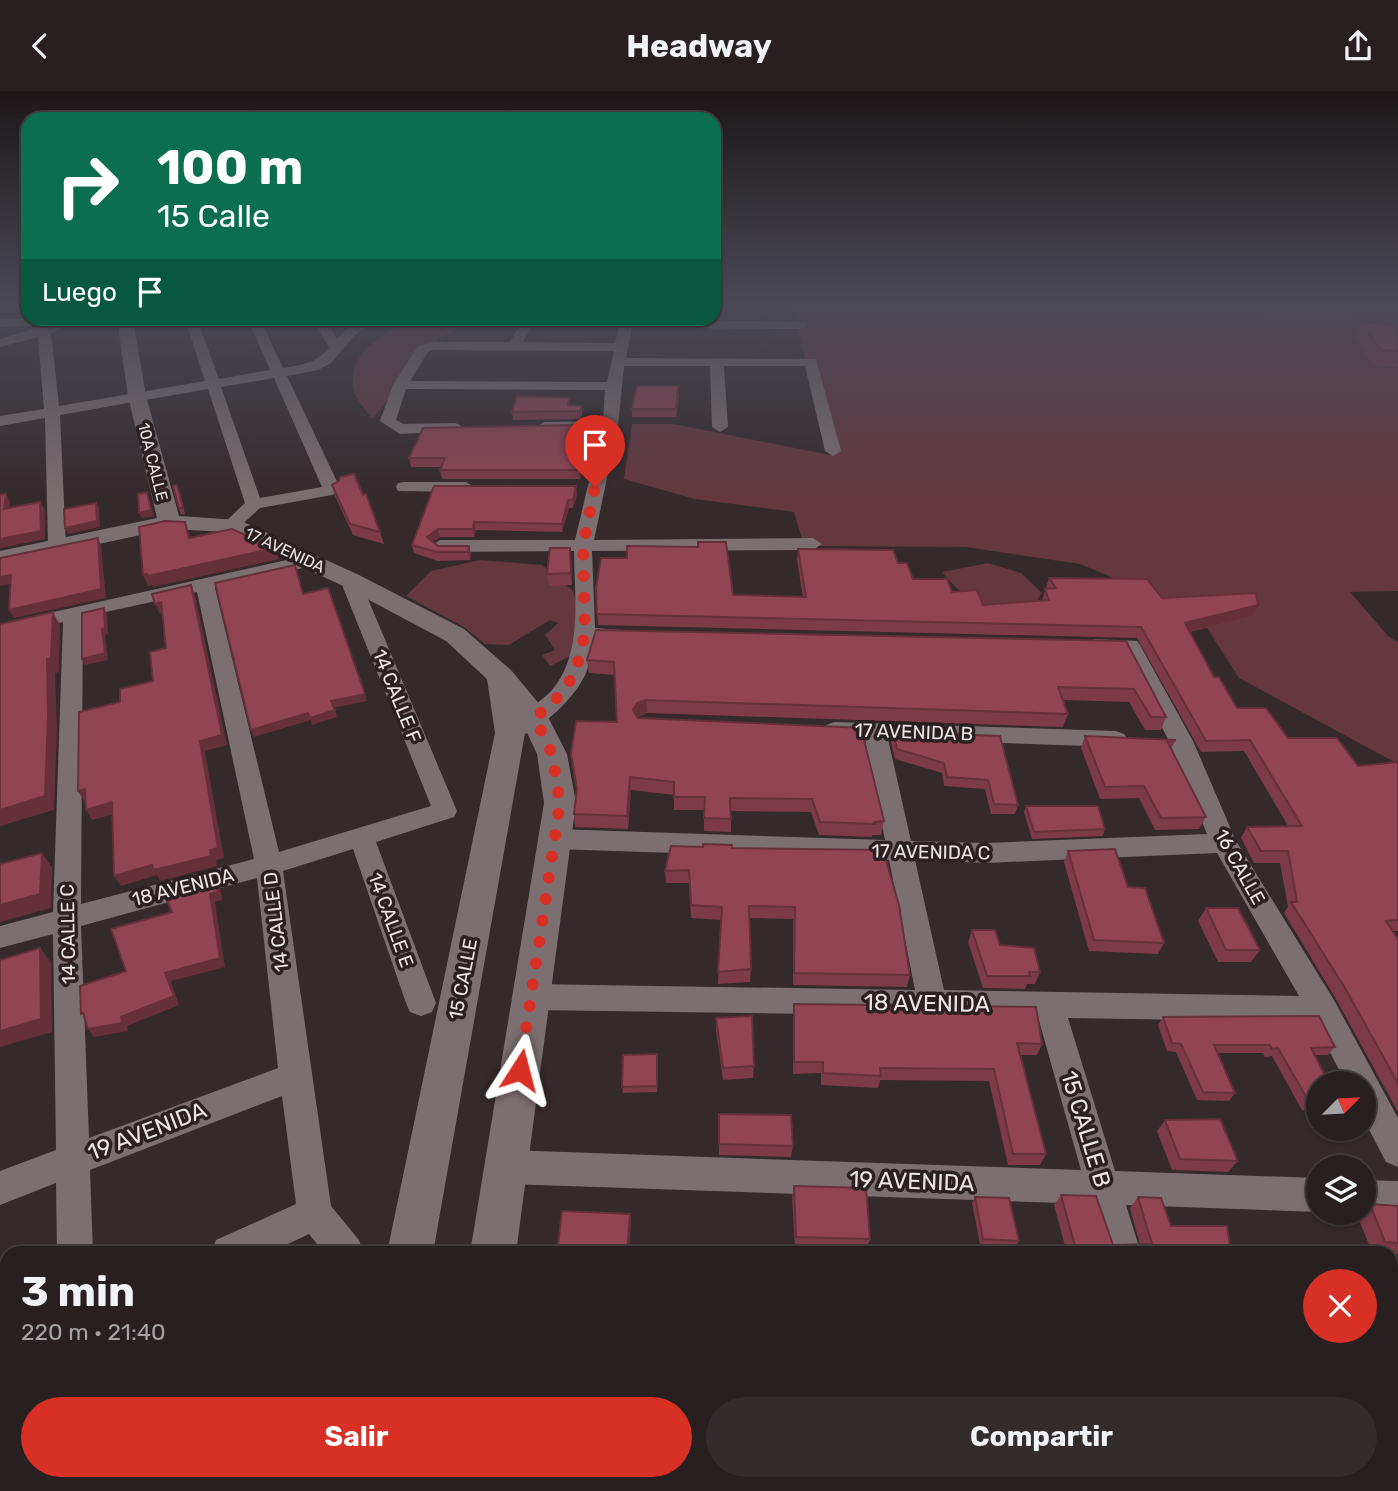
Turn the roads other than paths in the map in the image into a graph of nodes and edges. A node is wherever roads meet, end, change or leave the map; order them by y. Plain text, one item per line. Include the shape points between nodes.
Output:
1 (48, 372) edge
2 (133, 372) edge
3 (208, 372) edge
4 (277, 372) edge
5 (279, 372) edge
6 (409, 372) edge
7 (617, 372) edge
8 (717, 372) edge
9 (814, 372) edge
10 (212, 383) junction
11 (400, 385) junction
12 (614, 386) junction
13 (137, 397) junction
14 (52, 412) junction
15 (0, 421) edge
16 (610, 426) junction
17 (531, 427) edge
18 (720, 427) dead end
19 (466, 428) edge
20 (833, 451) dead end
21 (404, 487) dead end
22 (486, 487) edge
23 (254, 505) junction
24 (169, 522) junction
25 (231, 525) junction
26 (813, 544) dead end
27 (57, 546) junction
28 (440, 546) edge
29 (583, 546) junction
30 (0, 558) edge
31 (309, 561) junction
32 (350, 580) junction
33 (205, 585) junction
34 (72, 614) junction
35 (0, 630) edge
36 (585, 634) junction
37 (652, 635) edge
38 (1076, 644) edge
39 (523, 726) junction
40 (806, 729) edge
41 (875, 731) junction
42 (1181, 741) junction
43 (445, 811) joint
44 (361, 836) junction
45 (555, 839) junction
46 (1224, 843) junction
47 (899, 852) junction
48 (269, 865) junction
49 (67, 917) junction
50 (0, 937) edge
51 (531, 997) junction
52 (421, 1003) dead end
53 (932, 1003) junction
54 (1049, 1005) junction
55 (1323, 1009) junction
56 (1356, 1071) edge
57 (295, 1076) junction
58 (1376, 1109) edge
59 (1398, 1151) edge
60 (74, 1159) junction
61 (506, 1167) junction
62 (1103, 1187) junction
63 (0, 1188) edge
64 (1306, 1195) edge
65 (1376, 1197) edge
66 (1398, 1198) edge
67 (315, 1213) junction
68 (75, 1246) edge
69 (244, 1246) edge
70 (341, 1246) edge
71 (412, 1246) edge
72 (494, 1246) edge
73 (1121, 1246) edge

1 - 14 street
2 - 13 street, 10A CALLE
3 - 10 street
4 - 10 street
5 - 23 street via 332,490
6 - 11 street
7 - 12 street
8 - 18 street
9 - 20 street
10 - 13 street
10 - 23 street
11 - 12 street
11 - 19 street via 388,421 400,429
12 - 16 street
13 - 14 street
13 - 24 street, 10A CALLE
14 - 15 street
14 - 27 street
16 - 17 street
16 - 29 street via 588,487
21 - 22 street
23 - 25 street
24 - 25 street, 17 AVENIDA
24 - 27 street, 17 AVENIDA
25 - 31 street, 17 AVENIDA
26 - 29 street
27 - 30 street, 17 AVENIDA
28 - 29 street
29 - 36 street
31 - 32 street, 17 AVENIDA
31 - 33 street
32 - 39 street, 17 AVENIDA via 455,635 501,676
32 - 43 street, 14 CALLE F
33 - 34 street
33 - 48 street, 14 CALLE D
34 - 35 street
34 - 49 street, 14 CALLE C
36 - 37 street
36 - 39 street via 575,674 558,697
38 - 42 street, 16 CALLE via 1130,645
39 - 45 street via 552,754 560,803
39 - 71 street, 15 CALLE
40 - 41 street, 17 AVENIDA B
41 - 42 street, 17 AVENIDA B
41 - 47 street
42 - 46 street, 16 CALLE
43 - 44 street, 18 AVENIDA
44 - 48 street, 18 AVENIDA
44 - 52 street, 14 CALLE E
45 - 47 street, 17 AVENIDA C
45 - 51 street
46 - 47 street, 17 AVENIDA C
46 - 55 street, 16 CALLE
47 - 53 street
48 - 49 street, 18 AVENIDA
48 - 57 street, 14 CALLE D
49 - 50 street, 18 AVENIDA
49 - 60 street, 14 CALLE C
51 - 53 street, 18 AVENIDA
51 - 61 street
53 - 54 street, 18 AVENIDA
54 - 55 street, 18 AVENIDA
54 - 62 street, 15 CALLE B
55 - 56 street, 16 CALLE
57 - 60 street, 19 AVENIDA
57 - 67 street, 14 CALLE D
58 - 59 street, 16 CALLE
60 - 63 street, 19 AVENIDA
60 - 68 street, 14 CALLE C
61 - 62 street, 19 AVENIDA
61 - 72 street
62 - 64 street, 19 AVENIDA
62 - 73 street, 15 CALLE B
65 - 66 street
67 - 69 street
67 - 70 street, 14 CALLE D

